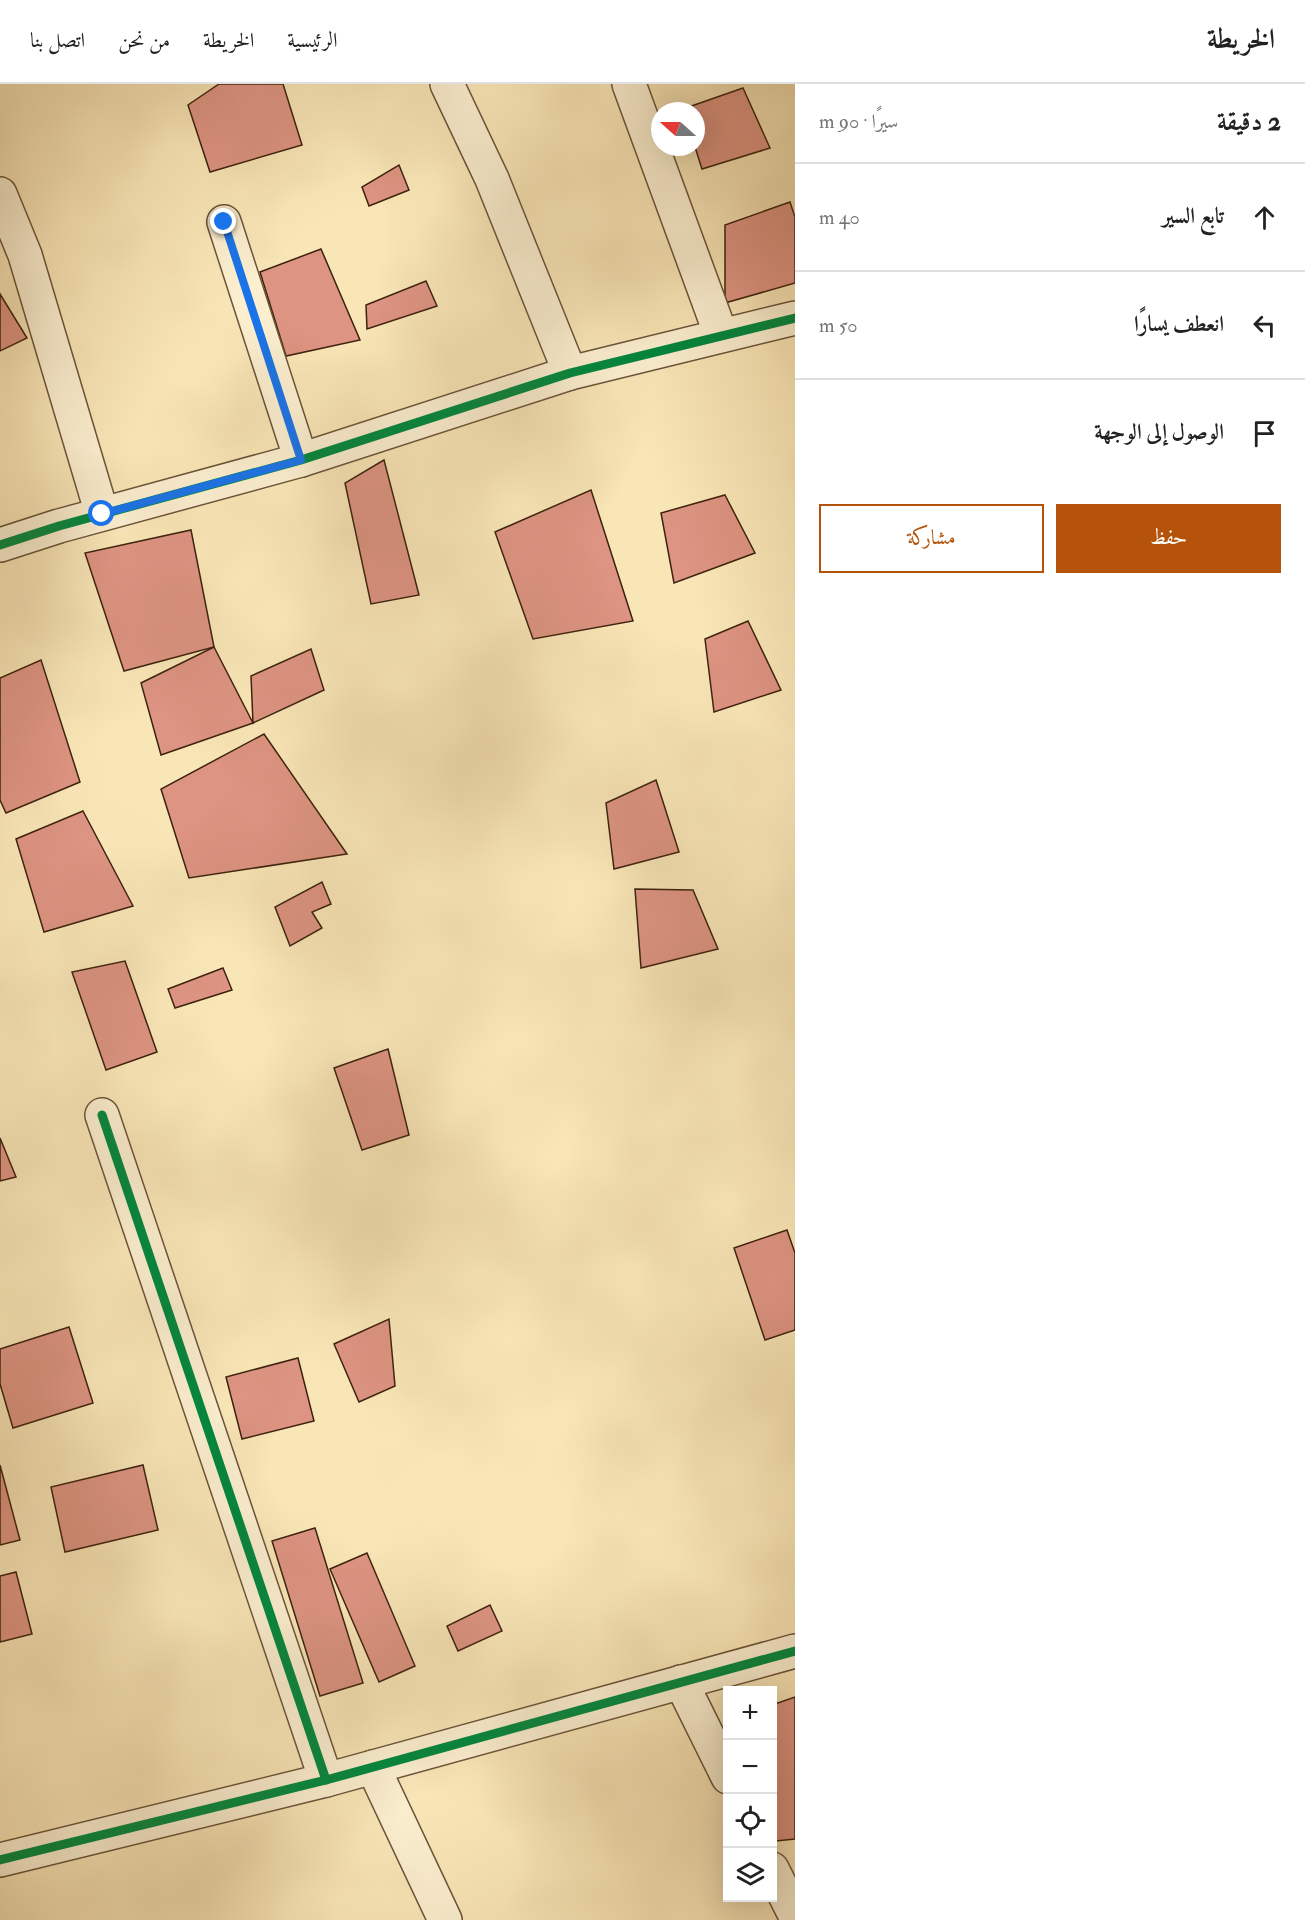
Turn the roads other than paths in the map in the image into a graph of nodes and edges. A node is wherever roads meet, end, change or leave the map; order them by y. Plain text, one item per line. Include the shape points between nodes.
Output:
1 (447, 84) edge
2 (628, 84) edge
3 (0, 194) edge
4 (224, 222) dead end
5 (795, 318) edge
6 (721, 334) junction
7 (570, 373) junction
8 (301, 460) junction
9 (102, 514) junction
10 (0, 544) edge
11 (102, 1115) dead end
12 (795, 1651) edge
13 (681, 1682) junction
14 (373, 1767) junction
15 (723, 1767) edge
16 (326, 1780) junction
17 (0, 1860) edge
18 (777, 1879) edge
19 (795, 1915) edge
20 (445, 1920) edge

1 - 7 street via 492,178
2 - 6 street
3 - 9 street via 25,255
4 - 8 street
5 - 6 street
6 - 7 street
7 - 8 street
8 - 9 street
9 - 10 street
11 - 16 street
12 - 13 street
13 - 14 street
13 - 15 street
14 - 16 street
14 - 20 street
16 - 17 street
18 - 19 street

